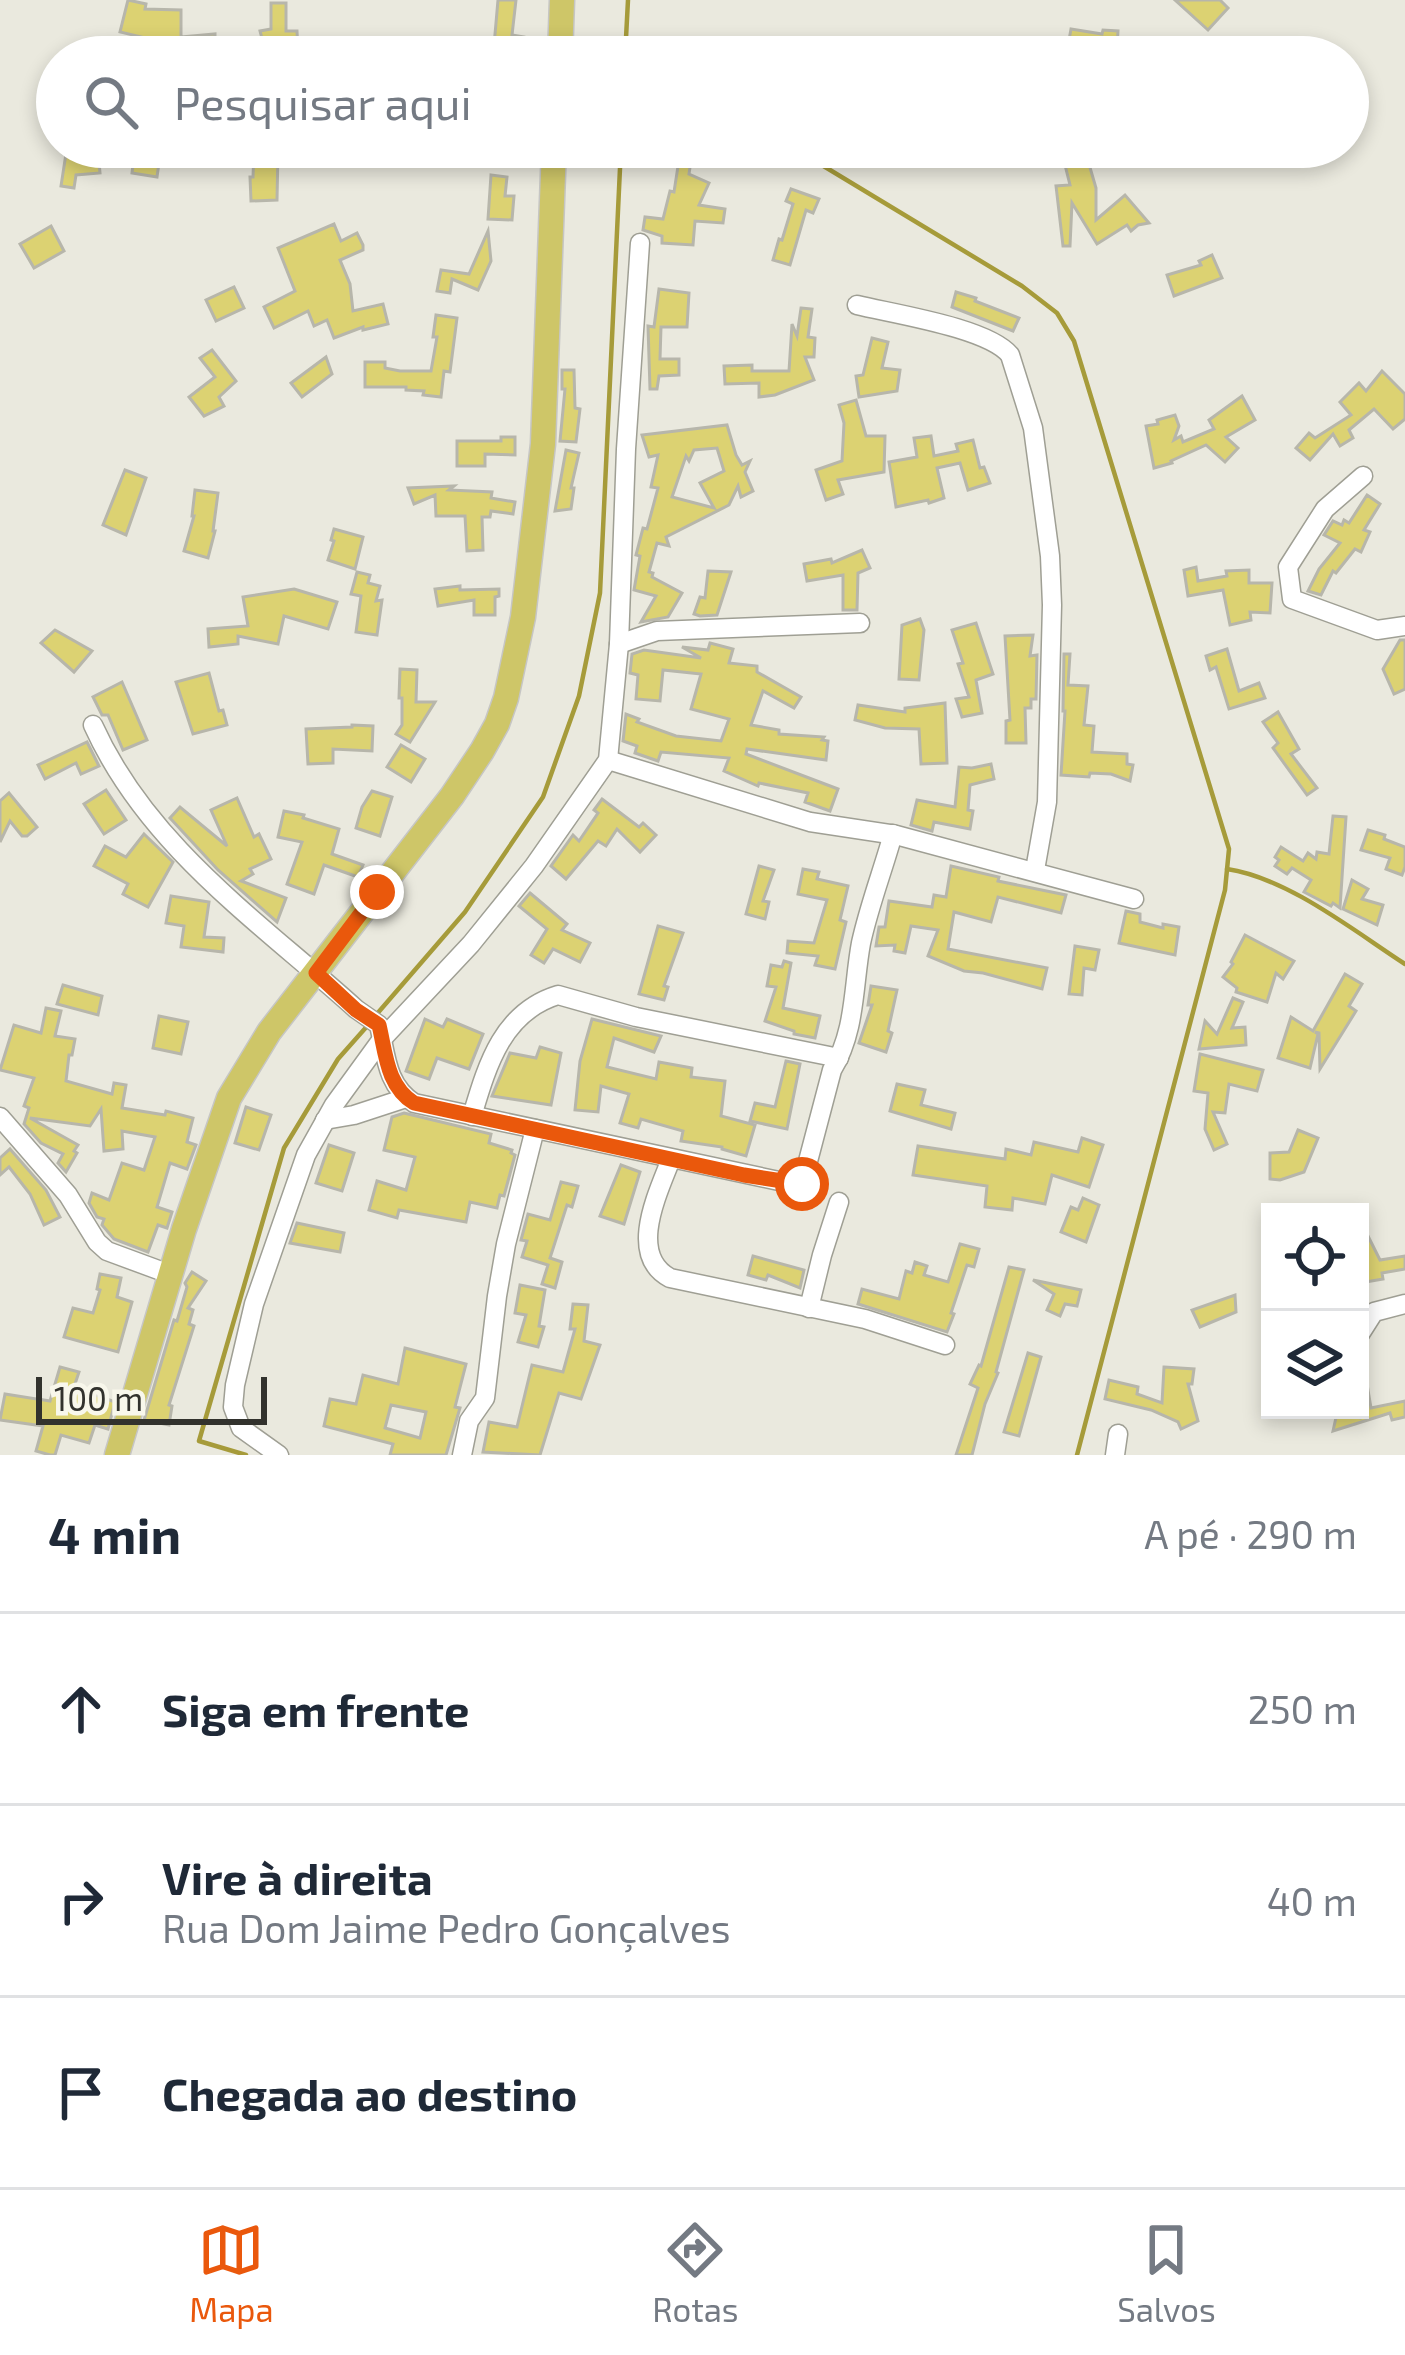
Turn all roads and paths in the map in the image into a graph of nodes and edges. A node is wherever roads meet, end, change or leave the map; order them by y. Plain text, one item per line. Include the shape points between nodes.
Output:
1 (562, 0) edge
2 (561, 36) edge
3 (553, 168) edge
4 (640, 243) dead end
5 (857, 305) dead end
6 (1363, 476) dead end
7 (860, 623) dead end
8 (1405, 626) edge
9 (619, 644) junction
10 (93, 725) dead end
11 (608, 760) junction
12 (893, 834) junction
13 (1035, 870) junction
14 (1134, 898) dead end
15 (316, 973) junction
16 (381, 1032) junction
17 (839, 1058) junction
18 (406, 1098) junction
19 (472, 1116) junction
20 (0, 1117) edge
21 (325, 1120) junction
22 (535, 1129) junction
23 (671, 1159) junction
24 (839, 1202) dead end
25 (172, 1275) junction
26 (1405, 1304) edge
27 (809, 1308) junction
28 (1369, 1320) edge
29 (945, 1345) dead end
30 (1118, 1434) dead end
31 (117, 1455) edge
32 (279, 1455) edge
33 (462, 1455) edge
34 (1114, 1455) edge

1 - 2 main road
3 - 15 main road via 543,444 506,698 452,796
4 - 9 street
5 - 13 street via 1004,347 1033,428 1052,605 1047,802
6 - 8 street via 1325,509 1288,567 1292,599 1377,630
7 - 9 street via 657,631
9 - 11 street
10 - 15 street via 110,763 166,836
11 - 12 street via 798,819
11 - 16 street via 484,929 428,994
12 - 13 street
12 - 17 street
13 - 14 street
15 - 16 street
15 - 25 main road via 229,1098
16 - 18 street via 392,1082
16 - 21 street
17 - 19 street via 557,995 504,1032
17 - 23 street via 802,1184
18 - 19 street
18 - 21 street
19 - 22 street
20 - 25 street via 97,1242
21 - 32 street via 280,1226 235,1385 232,1407 241,1428
22 - 23 street
22 - 33 street via 506,1244 487,1391 469,1420
23 - 27 street via 648,1236 659,1272
24 - 27 street
25 - 31 main road
26 - 28 street
27 - 29 street
30 - 34 street

